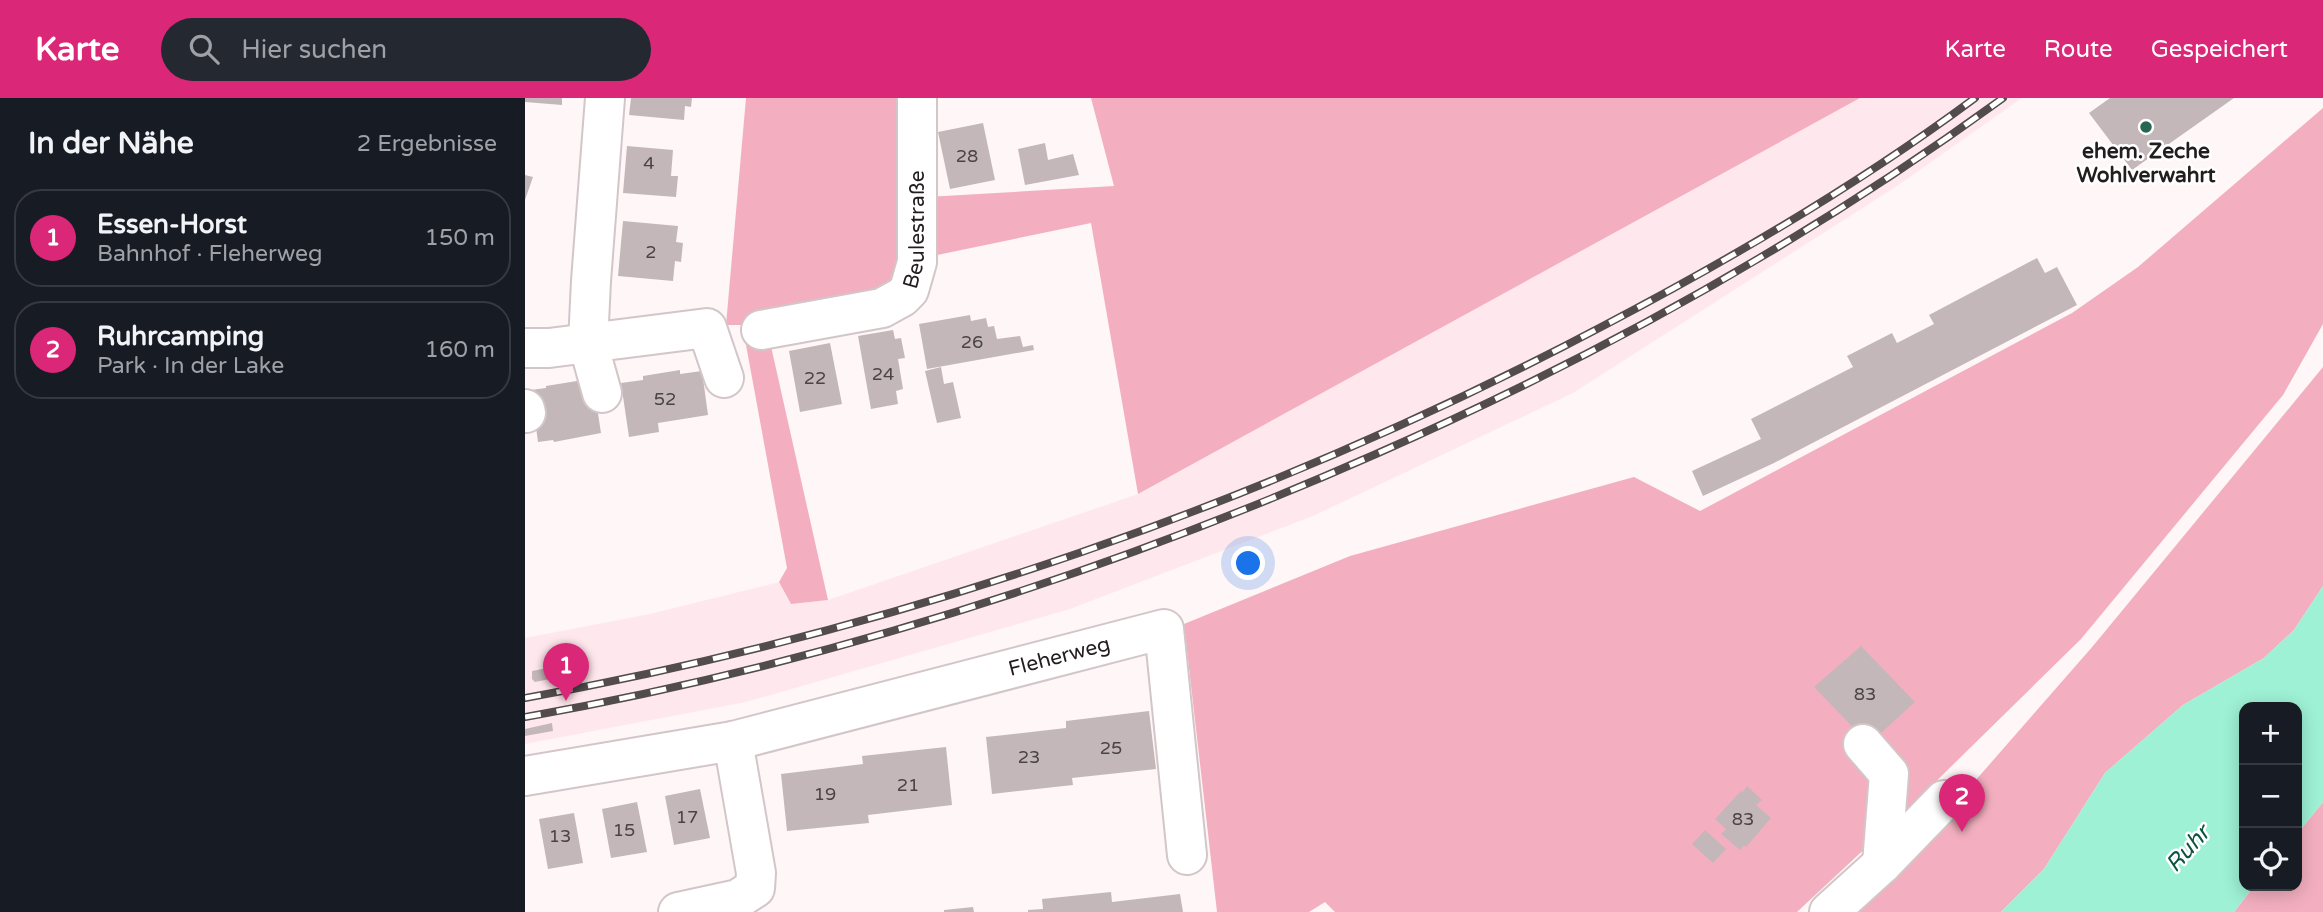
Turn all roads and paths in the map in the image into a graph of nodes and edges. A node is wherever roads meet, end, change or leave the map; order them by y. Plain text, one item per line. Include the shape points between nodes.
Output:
1 (605, 98) edge
2 (917, 98) edge
3 (761, 330) dead end
4 (588, 343) junction
5 (525, 348) edge
6 (724, 378) dead end
7 (602, 393) dead end
8 (733, 741) junction
9 (1863, 744) dead end
10 (525, 776) edge
11 (1944, 800) dead end
12 (1187, 855) dead end
13 (1882, 864) junction
14 (678, 912) edge
15 (1829, 912) edge

1 - 4 street
2 - 3 street, Beulestraße via 917,262 909,290 882,308
4 - 5 street
4 - 6 street via 707,328
4 - 7 street
8 - 10 street, Fleherweg
8 - 12 street, Fleherweg via 1164,629
8 - 14 street via 755,888 738,900
9 - 13 street via 1889,774
11 - 13 street
13 - 15 street

